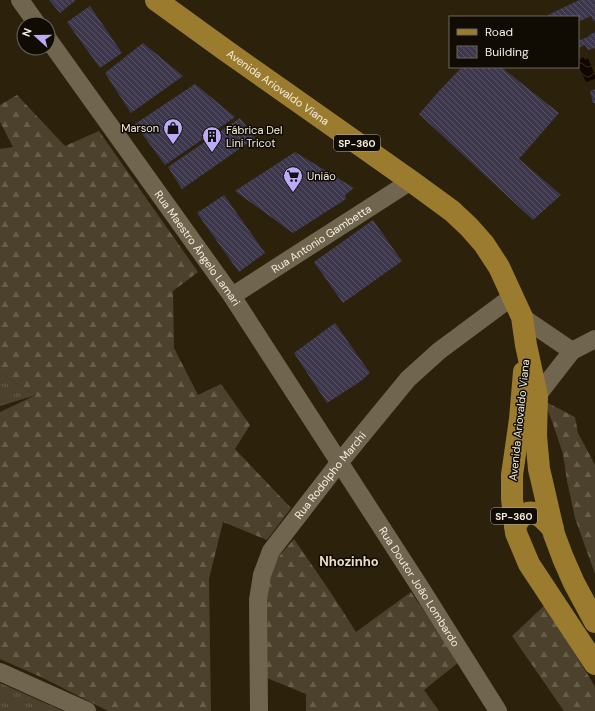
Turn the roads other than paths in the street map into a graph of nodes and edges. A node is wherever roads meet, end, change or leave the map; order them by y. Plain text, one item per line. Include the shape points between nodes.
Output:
1 (20, 0) edge
2 (156, 0) edge
3 (31, 16) edge
4 (56, 50) edge
5 (411, 181) junction
6 (232, 296) junction
7 (513, 296) junction
8 (522, 317) junction
9 (595, 339) edge
10 (526, 345) junction
11 (572, 351) junction
12 (537, 396) junction
13 (339, 463) junction
14 (515, 526) junction
15 (553, 529) junction
16 (595, 622) edge
17 (595, 664) edge
18 (0, 672) edge
19 (87, 711) edge
20 (259, 711) edge
21 (498, 711) edge

1 - 3 street
2 - 5 main road, Avenida Ariovaldo Viana / SP-360
4 - 6 street, Rua Maestro Ângelo Lamari
5 - 6 street, Rua Antonio Gambetta
5 - 7 main road, Avenida Ariovaldo Viana / SP-360 via 469,227 499,267
6 - 13 street, Rua Maestro Ângelo Lamari
7 - 8 main road, Avenida Ariovaldo Viana / SP-360
7 - 13 street, Rua Rodolpho Marchi via 439,351 408,379
8 - 10 main road, SP-360
8 - 11 street
9 - 11 street
10 - 12 main road, Avenida Ariovaldo Viana / SP-360
10 - 14 main road, Avenida Ariovaldo Viana / SP-360 via 512,475
11 - 12 street
12 - 15 main road, Avenida Ariovaldo Viana / SP-360 via 536,436 539,469
13 - 20 street, Rua Rodolpho Marchi via 271,551 262,575 258,600
13 - 21 street, Rua Doutor João Lombardo
14 - 15 main road, SP-360 via 519,518 532,512
14 - 17 main road, Avenida Ariovaldo Viana / SP-360 via 530,564
15 - 16 main road, Avenida Ariovaldo Viana / SP-360 via 574,583
18 - 19 street

